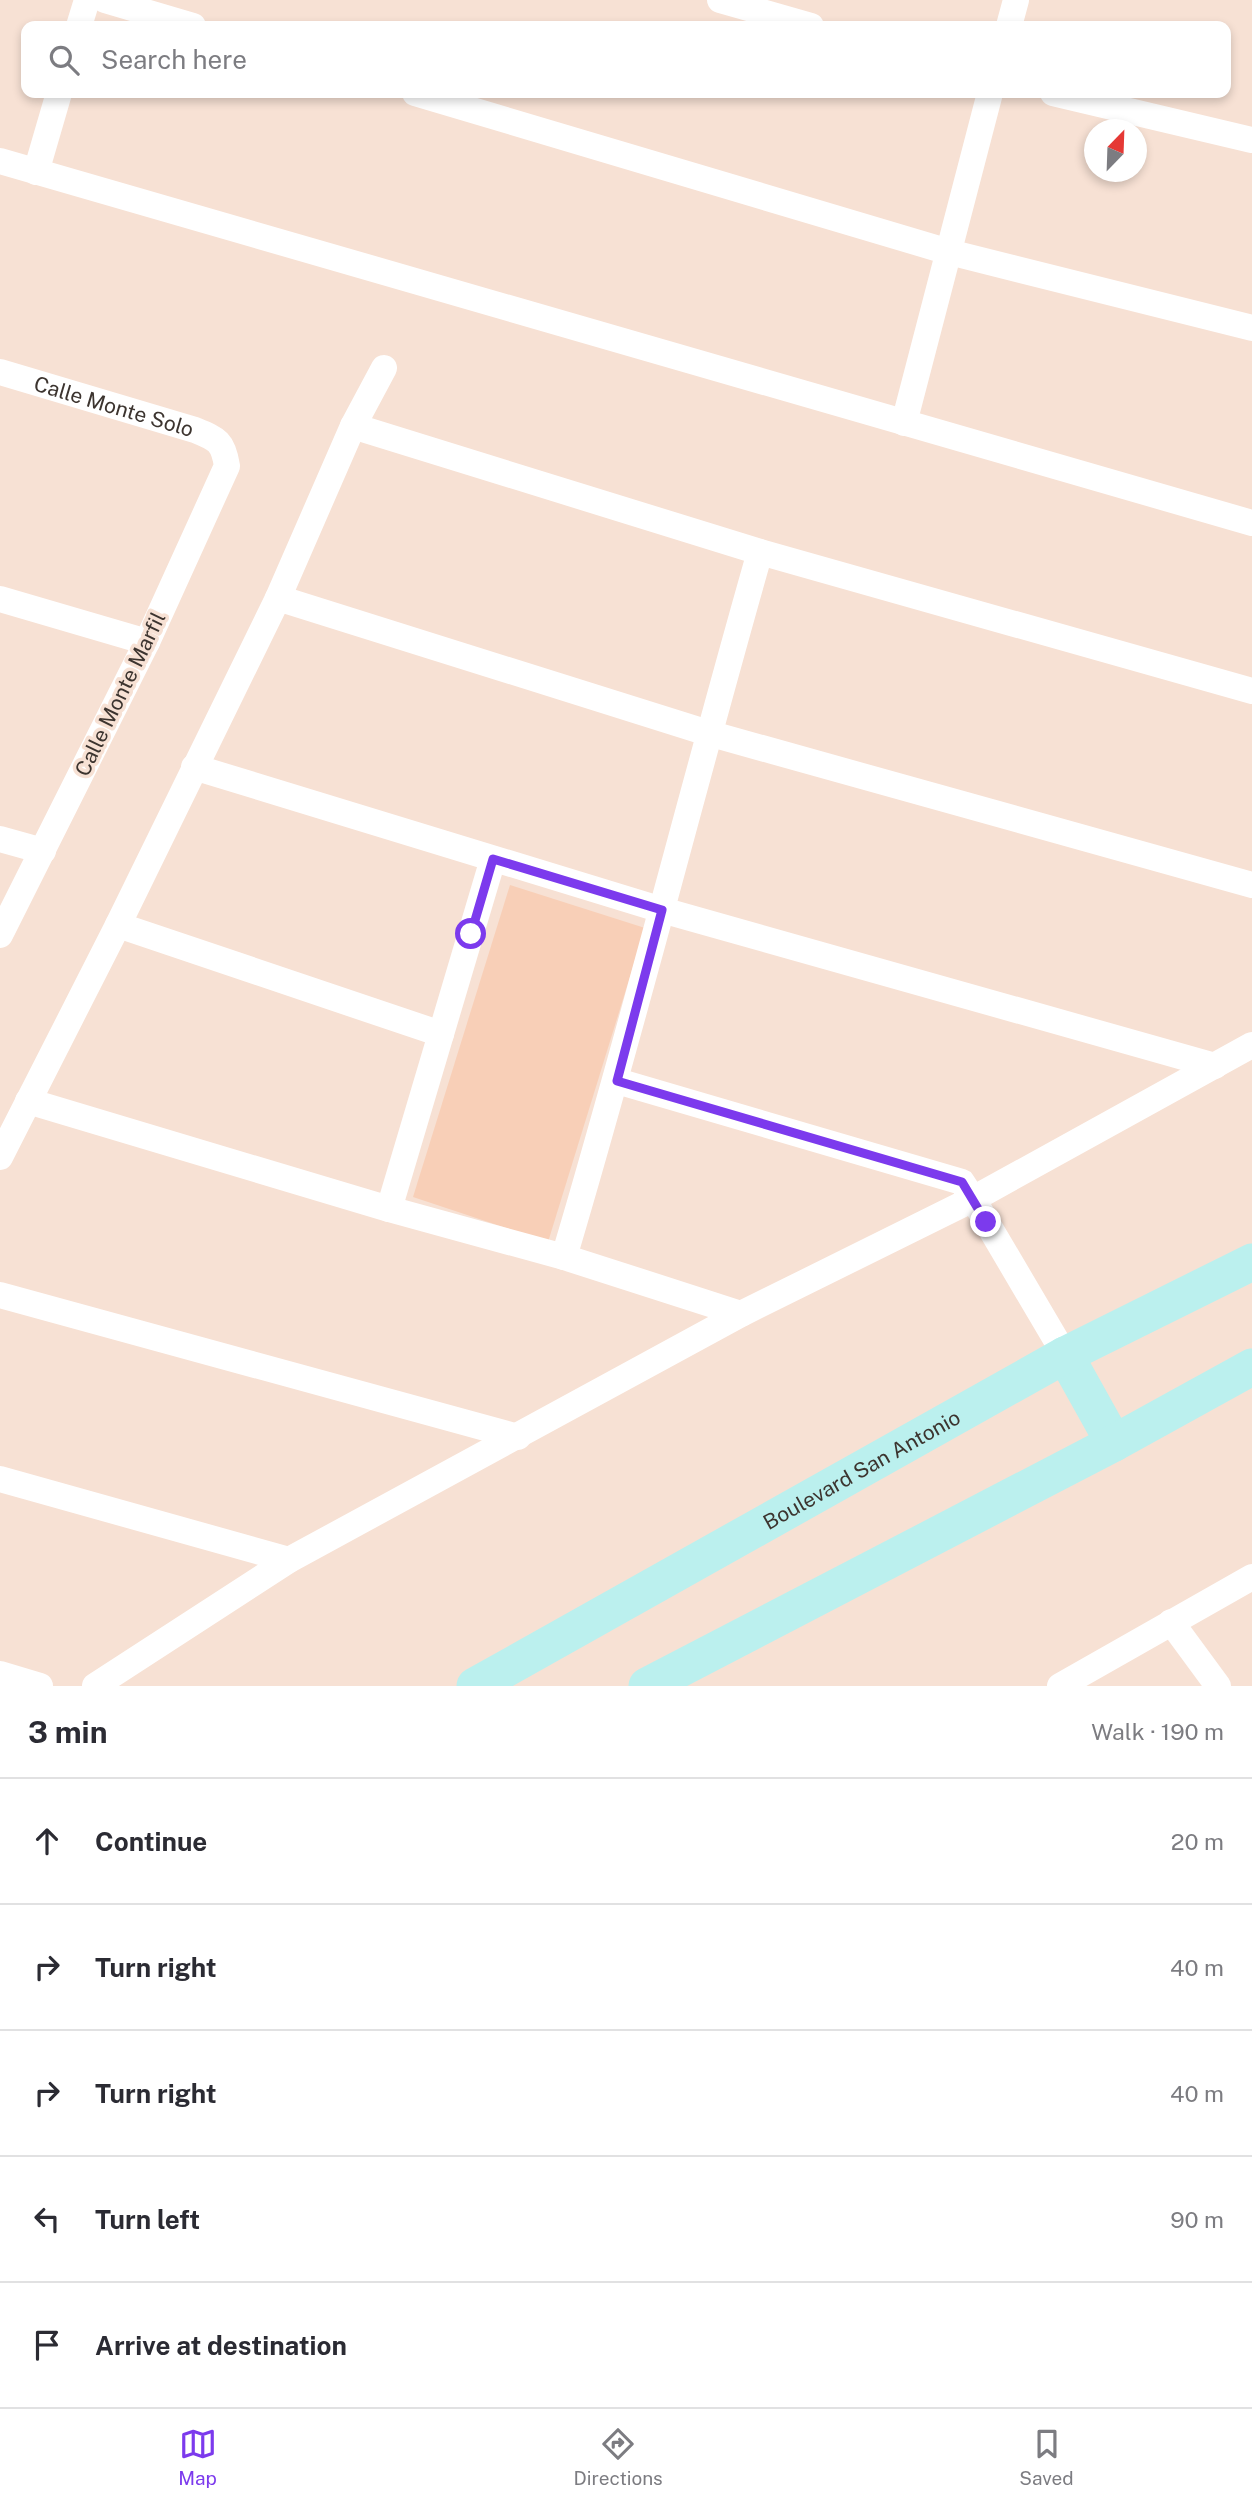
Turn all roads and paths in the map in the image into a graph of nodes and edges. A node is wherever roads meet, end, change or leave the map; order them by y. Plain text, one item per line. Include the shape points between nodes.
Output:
1 (87, 0) edge
2 (105, 0) edge
3 (720, 0) edge
4 (1016, 0) edge
5 (81, 21) edge
6 (176, 21) edge
7 (794, 21) edge
8 (1010, 21) edge
9 (58, 98) edge
10 (432, 98) edge
11 (989, 98) edge
12 (1074, 98) edge
13 (1252, 140) edge
14 (0, 161) edge
15 (36, 172) junction
16 (949, 252) junction
17 (1252, 328) edge
18 (384, 368) dead end
19 (0, 372) edge
20 (904, 423) junction
21 (353, 426) junction
22 (224, 449) joint
23 (1252, 523) edge
24 (760, 552) junction
25 (278, 598) junction
26 (0, 599) edge
27 (147, 642) junction
28 (1252, 691) edge
29 (708, 733) junction
30 (194, 767) junction
31 (0, 839) edge
32 (43, 851) junction
33 (493, 859) junction
34 (1252, 885) edge
35 (662, 910) junction
36 (118, 925) junction
37 (0, 935) edge
38 (441, 1034) junction
39 (1252, 1045) edge
40 (1215, 1066) junction
41 (617, 1081) junction
42 (28, 1101) junction
43 (0, 1157) edge
44 (973, 1199) junction
45 (389, 1209) junction
46 (564, 1257) junction
47 (1252, 1262) edge
48 (0, 1295) edge
49 (741, 1314) junction
50 (1065, 1355) junction
51 (1252, 1367) edge
52 (518, 1437) junction
53 (1114, 1443) junction
54 (0, 1479) edge
55 (289, 1560) junction
56 (1252, 1577) edge
57 (1171, 1622) junction
58 (0, 1674) edge
59 (40, 1686) edge
60 (95, 1686) edge
61 (475, 1686) edge
62 (647, 1686) edge
63 (1060, 1686) edge
64 (1218, 1686) edge

1 - 5 street
2 - 6 street
3 - 7 street
4 - 8 street
9 - 15 street
10 - 16 street
11 - 16 street
12 - 13 street
14 - 15 street
15 - 20 street
16 - 17 street
16 - 20 street
18 - 21 street
19 - 22 street, Calle Monte Solo via 195,430 214,438
20 - 23 street
21 - 24 street
21 - 25 street
22 - 27 street, Calle Monte Marfil via 227,466
24 - 28 street
24 - 29 street
25 - 29 street
25 - 30 street
26 - 27 street
27 - 32 street, Calle Monte Marfil
29 - 34 street
29 - 35 street
30 - 33 street
30 - 36 street
31 - 32 street
32 - 37 street, Calle Monte Marfil
33 - 35 street
33 - 38 street
35 - 40 street
35 - 41 street
36 - 38 street
36 - 42 street
38 - 45 street
39 - 40 street
40 - 44 street
41 - 44 street via 962,1182
41 - 46 street
42 - 43 street
42 - 45 street
44 - 49 street
44 - 50 street
45 - 46 street
46 - 49 street
47 - 50 street, Boulevard San Antonio
48 - 52 street
49 - 52 street
50 - 53 street
50 - 61 street, Boulevard San Antonio
51 - 53 street
52 - 55 street
53 - 62 street
54 - 55 street
55 - 60 street
56 - 57 street
57 - 63 street
57 - 64 street
58 - 59 street

